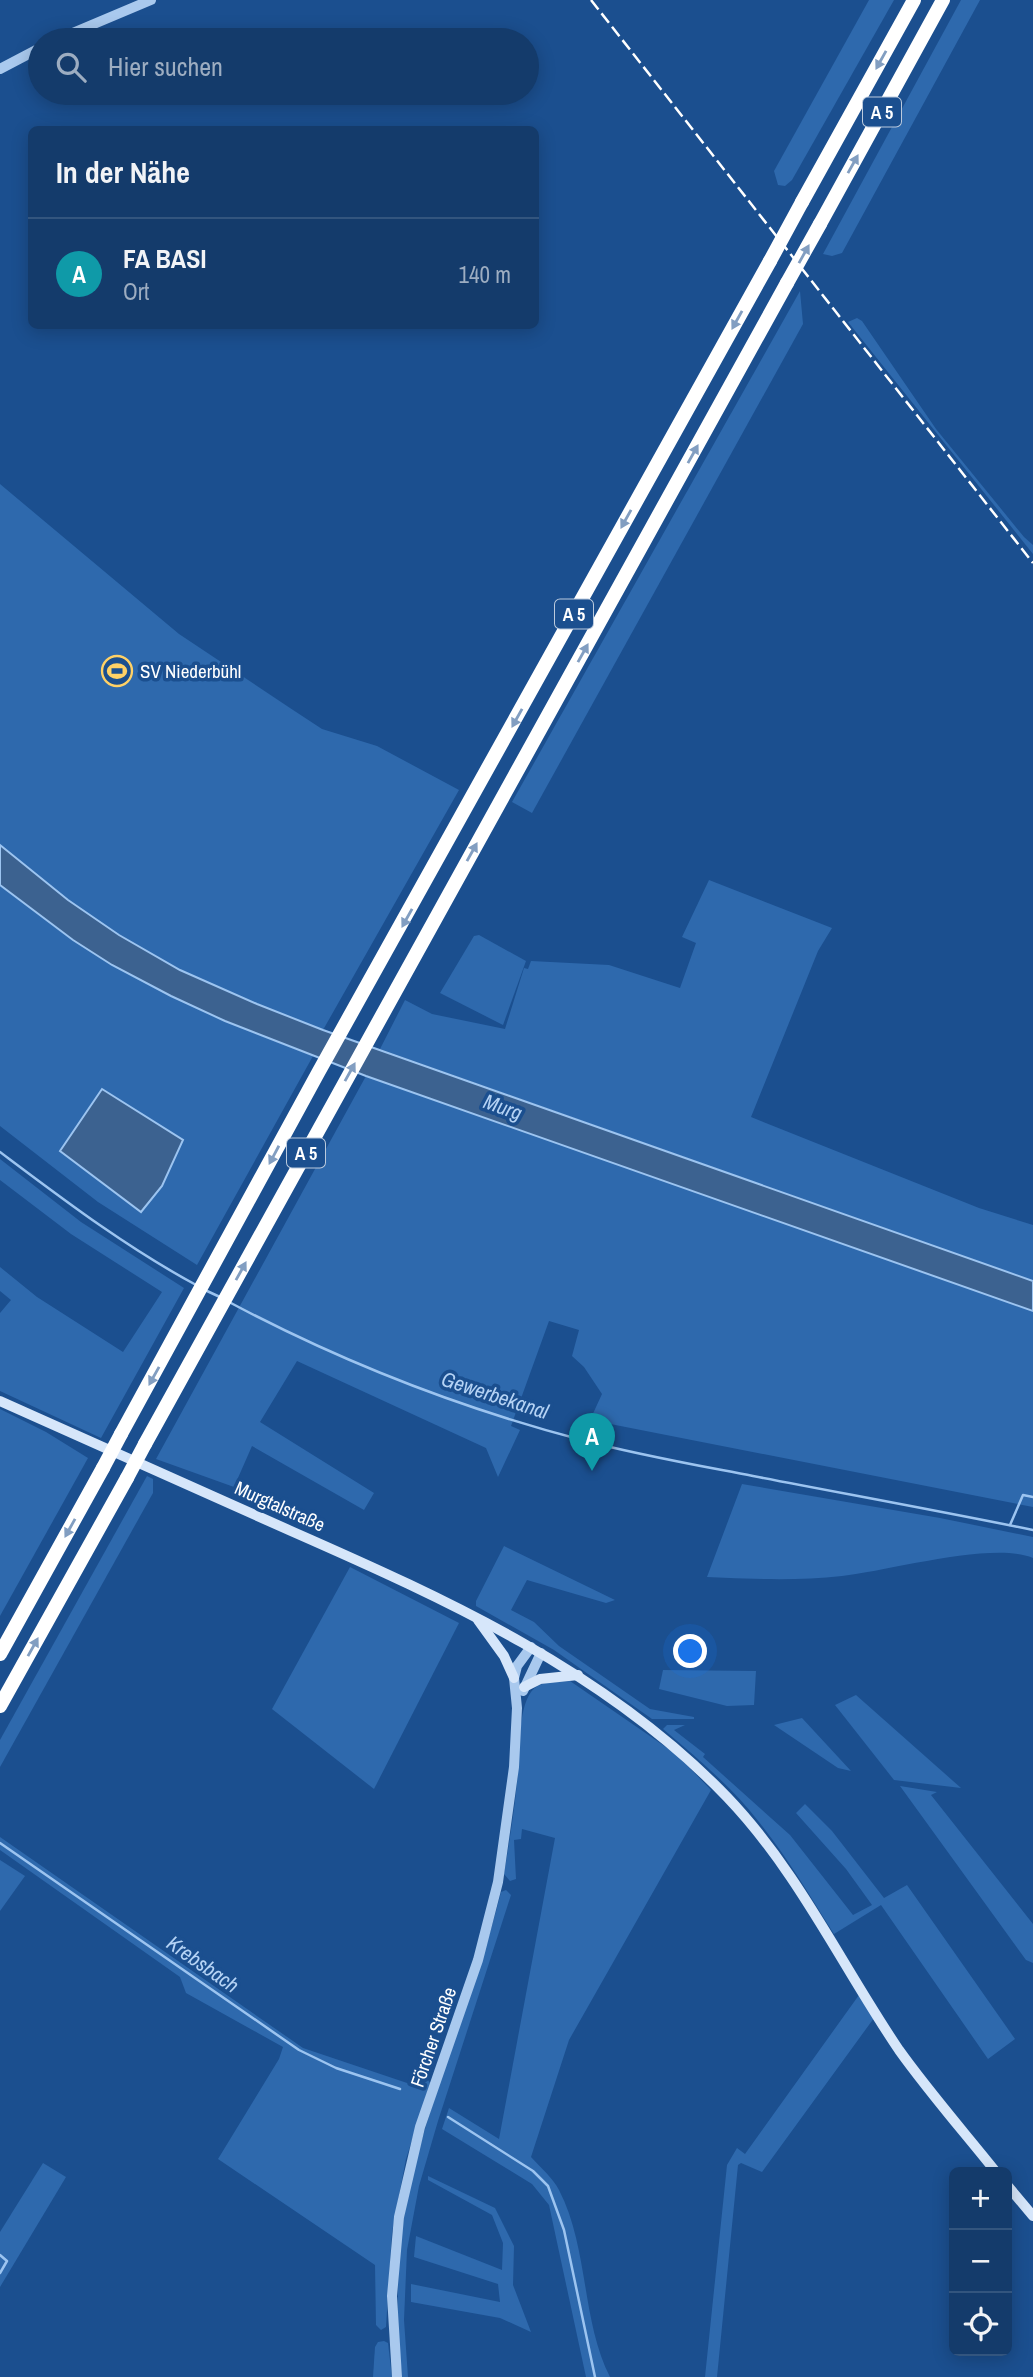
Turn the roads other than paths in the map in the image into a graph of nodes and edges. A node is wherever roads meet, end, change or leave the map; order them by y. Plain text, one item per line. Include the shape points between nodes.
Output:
1 (151, 0) edge
2 (914, 0) edge
3 (943, 0) edge
4 (84, 28) edge
5 (28, 54) edge
6 (0, 69) edge
7 (0, 1401) edge
8 (474, 1615) junction
9 (531, 1647) junction
10 (541, 1653) junction
11 (0, 1654) edge
12 (578, 1675) junction
13 (513, 1678) junction
14 (524, 1687) junction
15 (0, 1706) edge
16 (517, 1708) junction
17 (992, 2167) edge
18 (1012, 2191) edge
19 (1033, 2216) edge
20 (397, 2377) edge

1 - 4 street
2 -> 11 highway, A 5, bridge
15 -> 3 highway, A 5, bridge
5 - 6 street
7 - 8 main road, Murgtalstraße
8 - 9 main road, Murgtalstraße
8 - 13 main road
9 - 10 main road, Murgtalstraße
9 - 13 street
10 - 12 main road, Murgtalstraße
10 - 14 street, Förcher Straße
12 - 14 main road via 540,1679
12 - 17 main road, Murgtalstraße via 651,1727 770,1844 900,2050
13 - 16 street, Förcher Straße
14 - 16 street, Förcher Straße
16 - 20 street, Förcher Straße via 498,1882 478,1960 420,2127 399,2217 392,2296
18 - 19 main road

